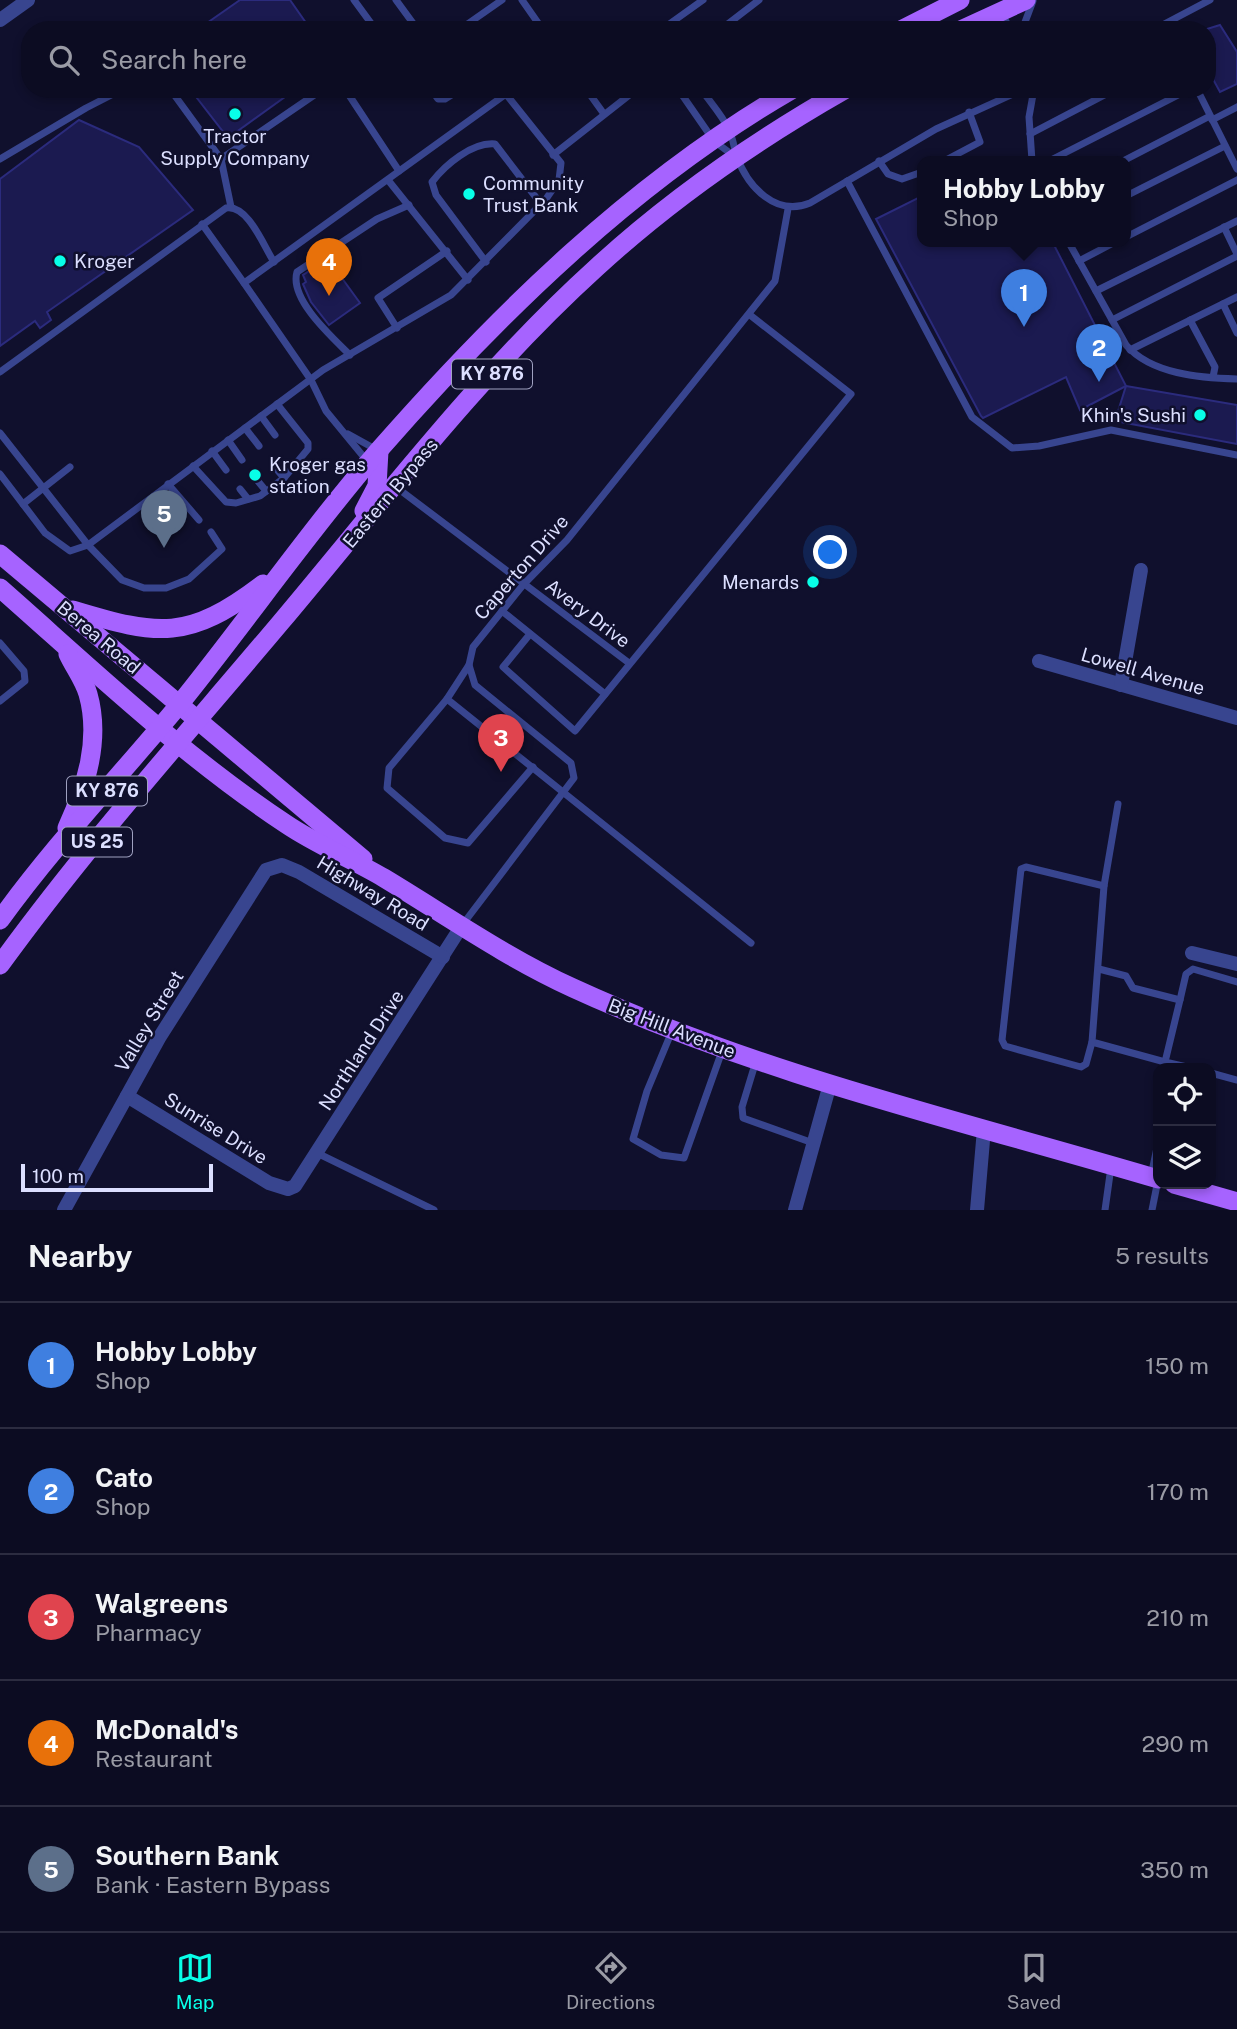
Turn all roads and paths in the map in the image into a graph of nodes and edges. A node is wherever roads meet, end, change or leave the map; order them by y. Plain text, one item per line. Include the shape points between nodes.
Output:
1 (27, 0) edge
2 (354, 0) edge
3 (396, 0) edge
4 (502, 0) edge
5 (522, 0) edge
6 (703, 0) edge
7 (758, 0) edge
8 (960, 0) edge
9 (1026, 0) edge
10 (1034, 0) edge
11 (1210, 0) edge
12 (1001, 6) edge
13 (0, 20) edge
14 (369, 21) edge
15 (411, 21) edge
16 (472, 21) edge
17 (537, 21) edge
18 (674, 21) edge
19 (731, 21) edge
20 (919, 21) edge
21 (976, 21) edge
22 (1026, 21) edge
23 (1176, 21) edge
24 (105, 98) edge
25 (177, 98) edge
26 (310, 98) edge
27 (351, 98) edge
28 (496, 98) edge
29 (509, 98) edge
30 (592, 98) edge
31 (626, 98) edge
32 (687, 98) edge
33 (705, 98) edge
34 (779, 98) edge
35 (831, 98) edge
36 (1002, 98) edge
37 (1033, 98) edge
38 (1099, 98) edge
39 (1172, 98) edge
40 (1201, 98) edge
41 (1237, 107) edge
42 (969, 112) junction
43 (604, 114) junction
44 (1211, 118) junction
45 (1030, 134) junction
46 (722, 135) junction
47 (1225, 146) junction
48 (553, 155) junction
49 (953, 156) edge
50 (1031, 156) edge
51 (1059, 156) edge
52 (1131, 157) edge
53 (0, 159) edge
54 (221, 159) junction
55 (737, 159) junction
56 (879, 161) junction
57 (1237, 169) edge
58 (399, 171) junction
59 (917, 174) edge
60 (388, 180) junction
61 (1237, 180) edge
62 (846, 181) junction
63 (1131, 193) edge
64 (541, 204) junction
65 (409, 205) junction
66 (231, 207) junction
67 (788, 209) junction
68 (1237, 221) edge
69 (202, 223) junction
70 (1224, 228) junction
71 (1131, 234) edge
72 (1071, 247) edge
73 (1106, 247) edge
74 (447, 251) junction
75 (1237, 255) edge
76 (486, 261) junction
77 (1079, 261) junction
78 (274, 262) junction
79 (468, 280) junction
80 (244, 284) junction
81 (1096, 291) junction
82 (1237, 297) edge
83 (1223, 304) junction
84 (750, 315) junction
85 (1112, 320) junction
86 (1190, 320) junction
87 (397, 328) junction
88 (1237, 333) edge
89 (1130, 350) junction
90 (350, 355) junction
91 (0, 372) edge
92 (1213, 377) junction
93 (1237, 379) edge
94 (311, 380) junction
95 (277, 404) junction
96 (261, 416) junction
97 (245, 428) junction
98 (344, 432) junction
99 (0, 433) edge
100 (275, 435) dead end
101 (228, 440) junction
102 (259, 446) dead end
103 (212, 451) junction
104 (379, 451) junction
105 (289, 454) dead end
106 (1237, 455) edge
107 (242, 460) dead end
108 (295, 462) junction
109 (193, 466) junction
110 (274, 466) dead end
111 (70, 467) dead end
112 (365, 468) junction
113 (226, 470) dead end
114 (0, 474) edge
115 (284, 478) junction
116 (257, 480) dead end
117 (168, 484) junction
118 (395, 487) junction
119 (42, 488) junction
120 (240, 489) dead end
121 (266, 491) junction
122 (248, 499) junction
123 (23, 503) junction
124 (199, 520) dead end
125 (211, 532) dead end
126 (88, 545) junction
127 (0, 554) edge
128 (327, 568) junction
129 (283, 569) junction
130 (1141, 570) dead end
131 (523, 585) junction
132 (0, 588) edge
133 (63, 607) junction
134 (502, 611) junction
135 (530, 634) junction
136 (0, 643) edge
137 (63, 643) junction
138 (1039, 661) dead end
139 (629, 663) junction
140 (469, 665) junction
141 (1121, 685) junction
142 (605, 694) junction
143 (447, 699) junction
144 (0, 701) edge
145 (179, 704) junction
146 (1237, 718) edge
147 (197, 722) junction
148 (159, 728) junction
149 (179, 744) junction
150 (533, 767) junction
151 (563, 793) junction
152 (1118, 804) dead end
153 (54, 854) junction
154 (282, 865) joint
155 (382, 877) junction
156 (1104, 886) junction
157 (0, 920) edge
158 (461, 927) junction
159 (751, 943) dead end
160 (1192, 953) dead end
161 (443, 957) junction
162 (1236, 960) edge
163 (0, 965) edge
164 (1099, 969) junction
165 (1237, 982) edge
166 (1180, 1000) junction
167 (672, 1030) junction
168 (1092, 1042) junction
169 (723, 1048) junction
170 (756, 1060) junction
171 (1159, 1063) edge
172 (1165, 1063) edge
173 (1216, 1074) edge
174 (1237, 1080) edge
175 (830, 1084) junction
176 (127, 1096) junction
177 (984, 1129) junction
178 (813, 1143) junction
179 (317, 1153) junction
180 (1111, 1166) junction
181 (1153, 1178) edge
182 (288, 1189) joint
183 (1192, 1189) edge
184 (1237, 1202) edge
185 (1153, 1206) edge
186 (64, 1210) edge
187 (434, 1210) edge
188 (794, 1210) edge
189 (977, 1210) edge
190 (1105, 1210) edge
191 (1146, 1210) edge

1 - 13 street
2 - 14 lane
3 - 15 lane
4 - 16 lane
5 - 17 lane
6 - 18 lane
7 - 19 lane
8 - 20 main road
9 - 12 main road
10 - 22 lane
11 - 23 lane
12 - 21 main road
24 - 53 lane
25 - 54 lane
26 - 54 lane
27 - 58 lane
28 - 58 lane
29 - 48 lane
30 - 43 lane
31 - 43 lane
32 - 46 lane
33 - 46 lane
34 - 46 main road, Eastern Bypass / KY 876
35 - 55 main road, Eastern Bypass / KY 876
36 - 42 lane
37 - 45 lane
38 - 45 lane
39 - 51 lane
40 - 44 lane
41 - 44 lane
42 - 49 lane via 980,142
42 - 56 lane
43 - 48 lane
44 - 47 lane
44 - 52 lane
45 - 50 lane
46 - 55 lane
46 - 55 lane
46 - 104 main road, Eastern Bypass / KY 876 via 580,245 480,339
47 - 57 lane
47 - 63 lane
48 - 64 lane via 561,163 561,174
54 - 66 lane
55 - 67 lane via 764,195
55 - 118 main road, Eastern Bypass / KY 876 via 651,220 596,268 471,397
56 - 59 lane via 888,174 902,179
56 - 62 lane
58 - 60 lane
60 - 65 lane
60 - 78 lane
61 - 71 lane
62 - 67 lane via 810,203
62 - 106 lane via 972,417 996,438 1012,448 1111,430
64 - 76 lane
64 - 76 lane via 495,144 467,152 441,171 432,182 436,195
65 - 74 lane
65 - 90 lane via 377,219 297,272 295,287 325,330
66 - 69 lane
66 - 78 lane via 245,217
67 - 84 lane, Caperton Drive via 775,281
68 - 70 lane
69 - 80 lane
69 - 91 lane
70 - 75 lane
70 - 81 lane
72 - 77 lane
73 - 77 lane
74 - 79 lane
74 - 87 lane via 378,298
75 - 85 lane
76 - 79 lane
77 - 81 lane
78 - 80 lane
79 - 87 lane via 434,308
80 - 94 lane
81 - 85 lane
82 - 83 lane
83 - 86 lane
83 - 88 lane
84 - 131 lane, Caperton Drive via 567,540
84 - 139 lane via 851,394
85 - 89 lane
86 - 89 lane
86 - 92 lane via 1215,367
87 - 90 lane
89 - 92 lane via 1155,365
90 - 94 lane
92 - 93 lane
94 - 95 lane
94 - 98 lane via 326,411
95 - 96 lane
95 - 108 lane via 308,443
96 - 97 lane
96 - 100 lane
97 - 101 lane
97 - 102 lane
98 - 104 lane
98 - 112 lane via 363,456
99 - 119 lane
101 - 103 lane
101 - 107 lane
103 - 109 lane
103 - 113 lane
104 - 112 main road, Eastern Bypass / KY 876
104 - 128 main road via 379,476 372,499
105 - 108 lane
108 - 115 lane
109 - 117 lane
109 - 122 lane via 226,502
110 - 115 lane
111 - 119 lane
112 - 129 main road, Eastern Bypass / KY 876
114 - 123 lane
115 - 121 lane
116 - 121 lane
117 - 124 lane
117 - 126 lane
118 - 128 main road, Eastern Bypass / KY 876
118 - 131 lane, Avery Drive
119 - 123 lane
119 - 126 lane
120 - 122 lane
121 - 122 lane
123 - 126 lane via 45,533 70,551
125 - 126 lane via 222,549 189,579 166,588 144,588 122,580
127 - 133 main road, Berea Road
128 - 147 main road, Eastern Bypass / KY 876
129 - 133 main road via 227,611 187,626 131,627
129 - 145 main road, Eastern Bypass / KY 876
130 - 141 street
131 - 134 lane, Caperton Drive
131 - 139 lane, Avery Drive
132 - 137 main road, Berea Road
133 - 145 main road, Berea Road
134 - 135 lane
134 - 140 lane, Caperton Drive via 472,647
135 - 142 lane
135 - 142 lane via 503,667 575,732
136 - 144 lane via 24,671 25,681
137 - 148 main road, Berea Road
137 - 153 main road via 87,693 93,728 83,792
138 - 141 street, Lowell Avenue
139 - 142 lane
140 - 143 lane, Caperton Drive
140 - 151 lane via 475,685 571,763 574,778
141 - 146 street, Lowell Avenue
143 - 150 lane
143 - 150 lane, Caperton Drive via 389,768 387,788 446,838 468,843
145 - 147 main road, Berea Road
145 - 148 main road, Eastern Bypass / KY 876
147 - 149 main road, Eastern Bypass / US 25
147 - 155 main road, Big Hill Avenue
148 - 149 main road, Big Hill Avenue
148 - 153 main road, Eastern Bypass / KY 876
149 - 155 main road, Big Hill Avenue via 284,823
149 - 163 main road, Eastern Bypass / US 25
150 - 151 lane
151 - 158 lane
151 - 159 lane
152 - 156 lane
153 - 157 main road, Eastern Bypass / US 25
154 - 161 street, Highway Road
154 - 176 street, Valley Street via 266,870 252,889
155 - 158 main road, Big Hill Avenue
156 - 164 lane
156 - 168 lane via 1020,869 1002,1041 1005,1046 1081,1068
158 - 161 street, Northland Drive
158 - 167 main road, Big Hill Avenue via 570,987
160 - 162 street
161 - 179 street, Northland Drive
164 - 166 lane via 1126,976 1133,988
164 - 168 lane
165 - 166 lane via 1193,969 1186,974
166 - 172 lane
167 - 169 main road, Big Hill Avenue
167 - 169 lane via 633,1139 662,1155 684,1158
168 - 171 lane
169 - 170 main road, Big Hill Avenue
170 - 175 main road, Big Hill Avenue
170 - 178 lane via 741,1113 749,1123
173 - 174 lane
175 - 177 main road, Big Hill Avenue
175 - 178 street
176 - 182 street, Sunrise Drive via 259,1178
176 - 186 street, Valley Street
177 - 180 main road, Big Hill Avenue
177 - 189 street
178 - 188 street
179 - 182 street, Northland Drive via 300,1180
179 - 187 lane
180 - 181 main road, Big Hill Avenue
180 - 190 lane
183 - 184 main road
185 - 191 lane

